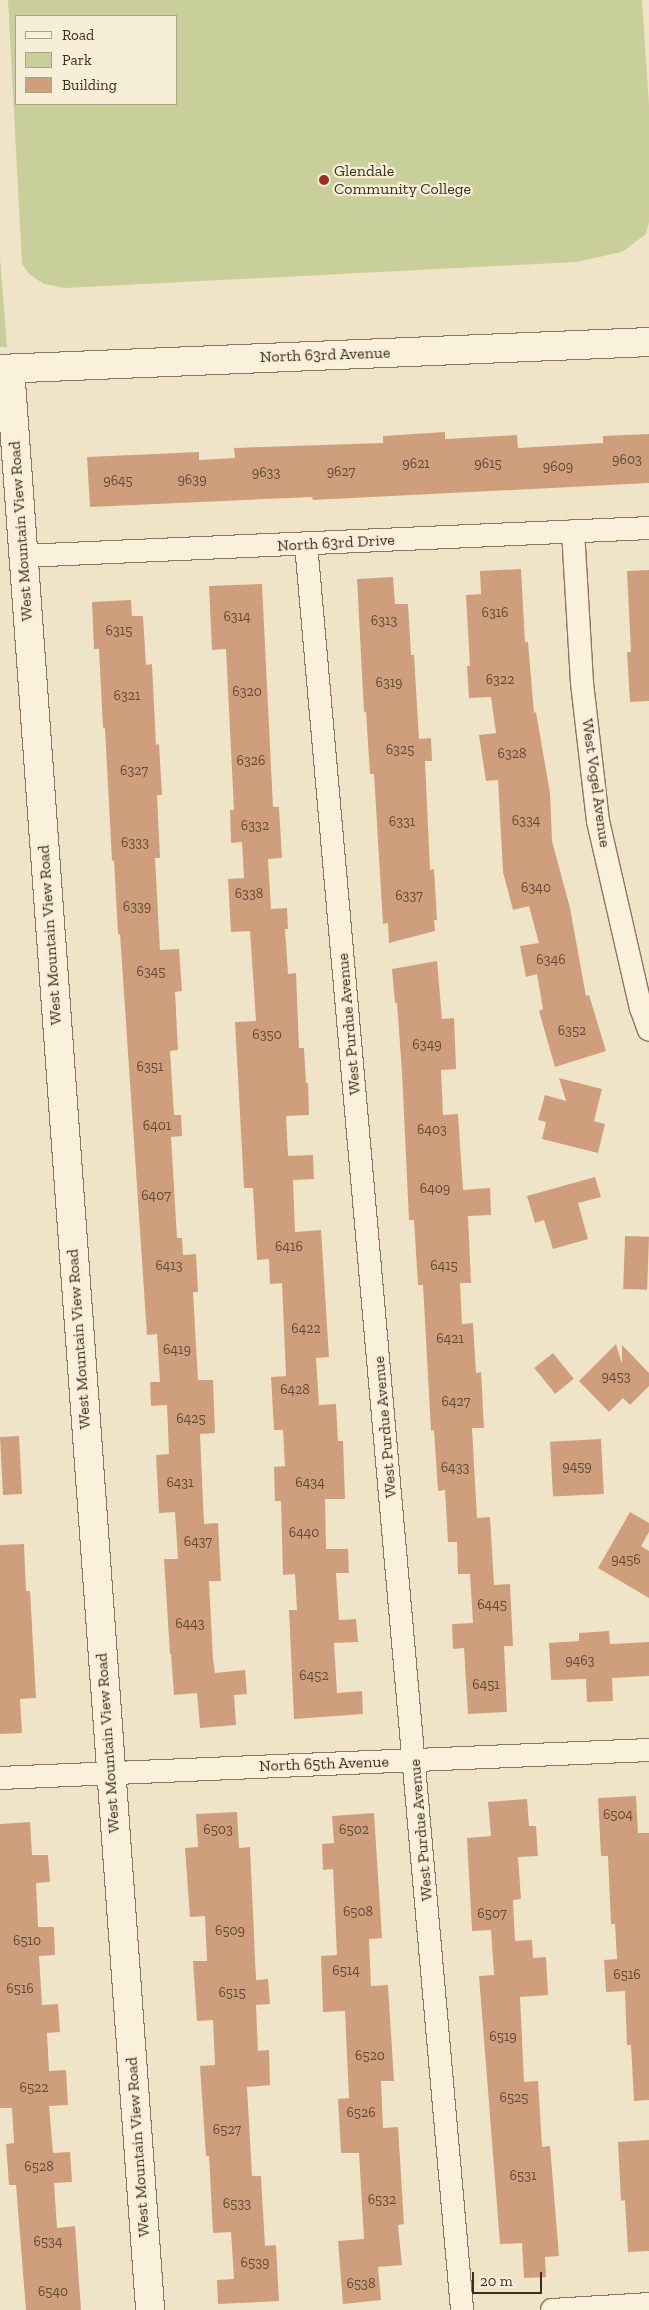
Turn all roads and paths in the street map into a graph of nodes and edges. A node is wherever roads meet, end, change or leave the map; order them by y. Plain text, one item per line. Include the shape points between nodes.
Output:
1 (649, 342) edge
2 (5, 369) edge
3 (649, 528) edge
4 (572, 531) junction
5 (306, 544) junction
6 (23, 556) junction
7 (649, 1030) edge
8 (649, 1750) edge
9 (415, 1760) junction
10 (110, 1773) junction
11 (0, 1778) edge
12 (649, 2304) edge
13 (150, 2310) edge
14 (462, 2310) edge
15 (552, 2310) edge

1 - 2 street, North 63rd Avenue
2 - 6 street, West Mountain View Road
3 - 4 street, North 63rd Drive
4 - 5 street, North 63rd Drive
4 - 7 street, West Vogel Avenue via 582,684 598,821
5 - 6 street, North 63rd Drive
5 - 9 street, West Purdue Avenue
6 - 10 street, West Mountain View Road
8 - 9 street, North 65th Avenue
9 - 10 street, North 65th Avenue
9 - 14 street, West Purdue Avenue
10 - 11 street, North 65th Avenue
10 - 13 street, West Mountain View Road
12 - 15 street

